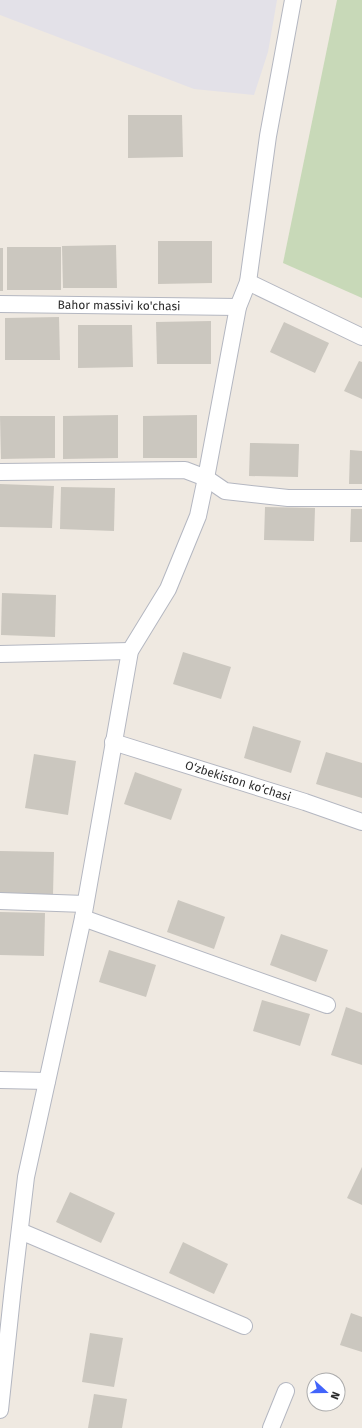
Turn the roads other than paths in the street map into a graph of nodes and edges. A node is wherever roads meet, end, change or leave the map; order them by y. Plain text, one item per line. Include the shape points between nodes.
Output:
1 (293, 0) edge
2 (248, 282) junction
3 (0, 304) edge
4 (238, 307) junction
5 (362, 337) edge
6 (0, 472) edge
7 (206, 478) junction
8 (362, 498) edge
9 (130, 651) junction
10 (0, 654) edge
11 (113, 742) junction
12 (362, 822) edge
13 (0, 901) edge
14 (84, 911) junction
15 (327, 1005) dead end
16 (0, 1080) edge
17 (47, 1081) junction
18 (20, 1231) junction
19 (6, 1298) edge
20 (244, 1326) dead end
21 (286, 1391) dead end
22 (0, 1410) edge
23 (271, 1428) edge

1 - 2 street via 268,136
2 - 4 street
2 - 5 street
3 - 4 street, Bahor massivi ko'chasi
4 - 7 street
6 - 7 street via 185,470
7 - 8 street via 224,491 288,498
7 - 9 street via 198,516 168,589
9 - 10 street
9 - 11 street
11 - 12 street, O‘zbekiston ko‘chasi
11 - 14 street
13 - 14 street
14 - 15 street
14 - 17 street
16 - 17 street
17 - 18 street via 26,1177
18 - 19 street
18 - 20 street
19 - 22 street
21 - 23 street

